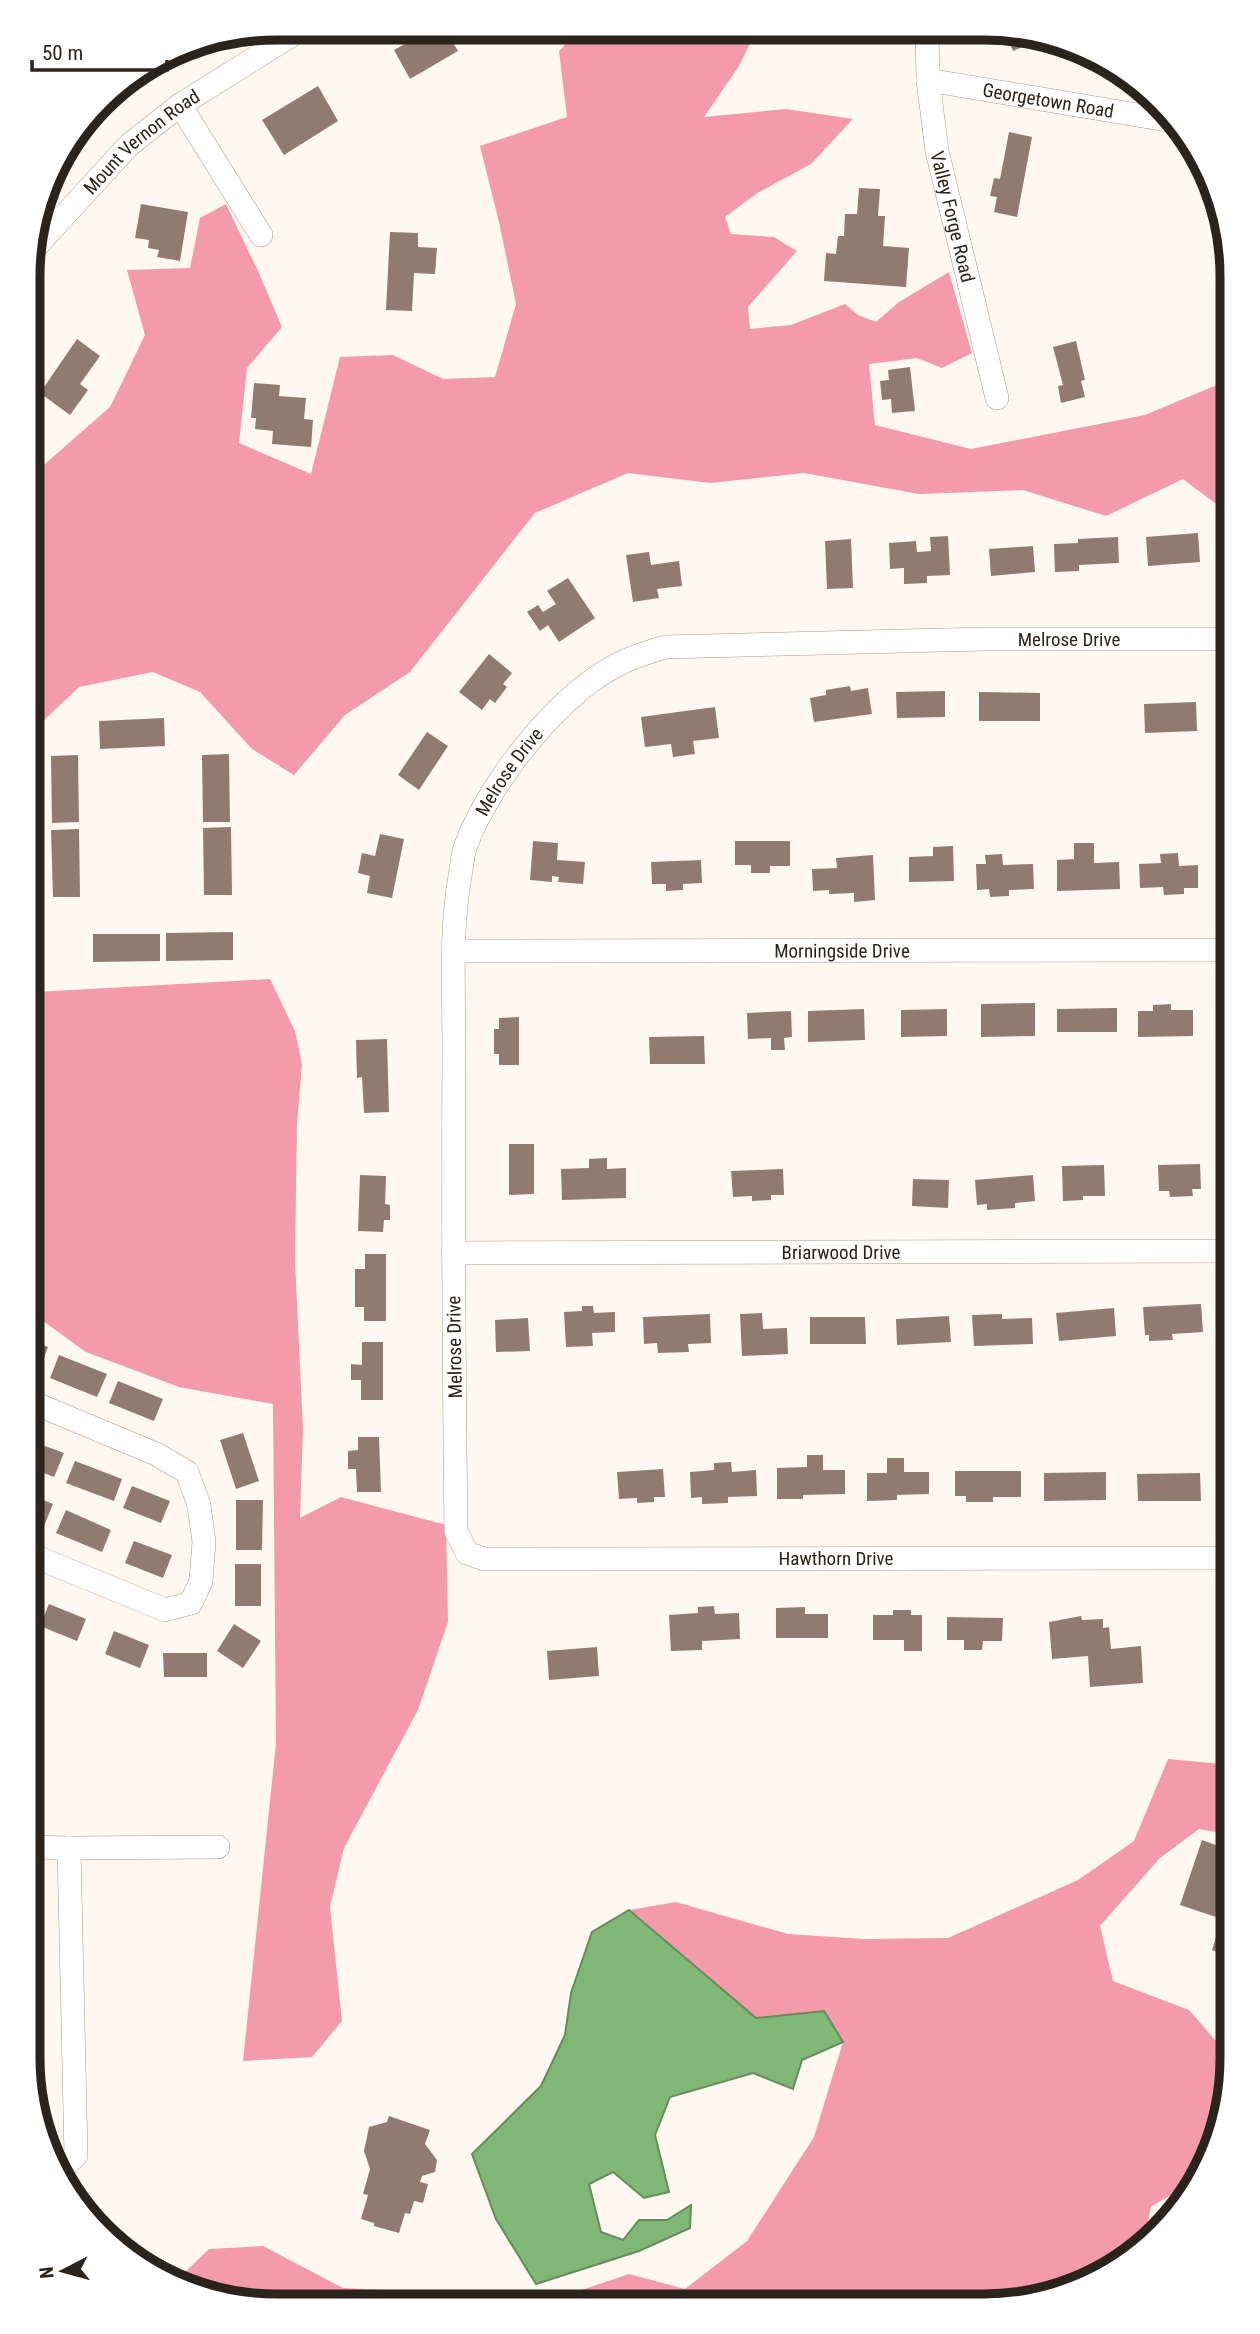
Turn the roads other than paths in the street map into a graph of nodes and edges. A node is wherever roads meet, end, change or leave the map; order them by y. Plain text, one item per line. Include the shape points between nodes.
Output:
1 (927, 40) edge
2 (282, 41) edge
3 (928, 80) junction
4 (180, 105) junction
5 (1159, 119) edge
6 (261, 235) dead end
7 (43, 238) edge
8 (997, 398) dead end
9 (1220, 639) edge
10 (1220, 950) edge
11 (454, 951) junction
12 (1219, 1251) edge
13 (453, 1253) junction
14 (40, 1406) edge
15 (456, 1531) joint
16 (1219, 1558) edge
17 (40, 1559) edge
18 (40, 1847) edge
19 (218, 1847) dead end
20 (69, 1848) junction
21 (67, 2165) edge

1 - 3 street, Valley Forge Road
2 - 4 street, Mount Vernon Road
3 - 5 street, Georgetown Road
3 - 8 street, Valley Forge Road via 937,151
4 - 6 street
4 - 7 street, Mount Vernon Road via 129,145
9 - 11 street, Melrose Drive via 665,647 624,661 585,685 552,716 485,804 465,848 456,898
10 - 11 street, Morningside Drive
11 - 13 street, Melrose Drive
12 - 13 street, Briarwood Drive
13 - 15 street, Melrose Drive
14 - 17 street via 156,1454 187,1472 199,1505 204,1542 201,1581 191,1604 165,1610
15 - 16 street, Hawthorn Drive via 467,1553 484,1559
18 - 20 street
19 - 20 street
20 - 21 street via 76,2155

